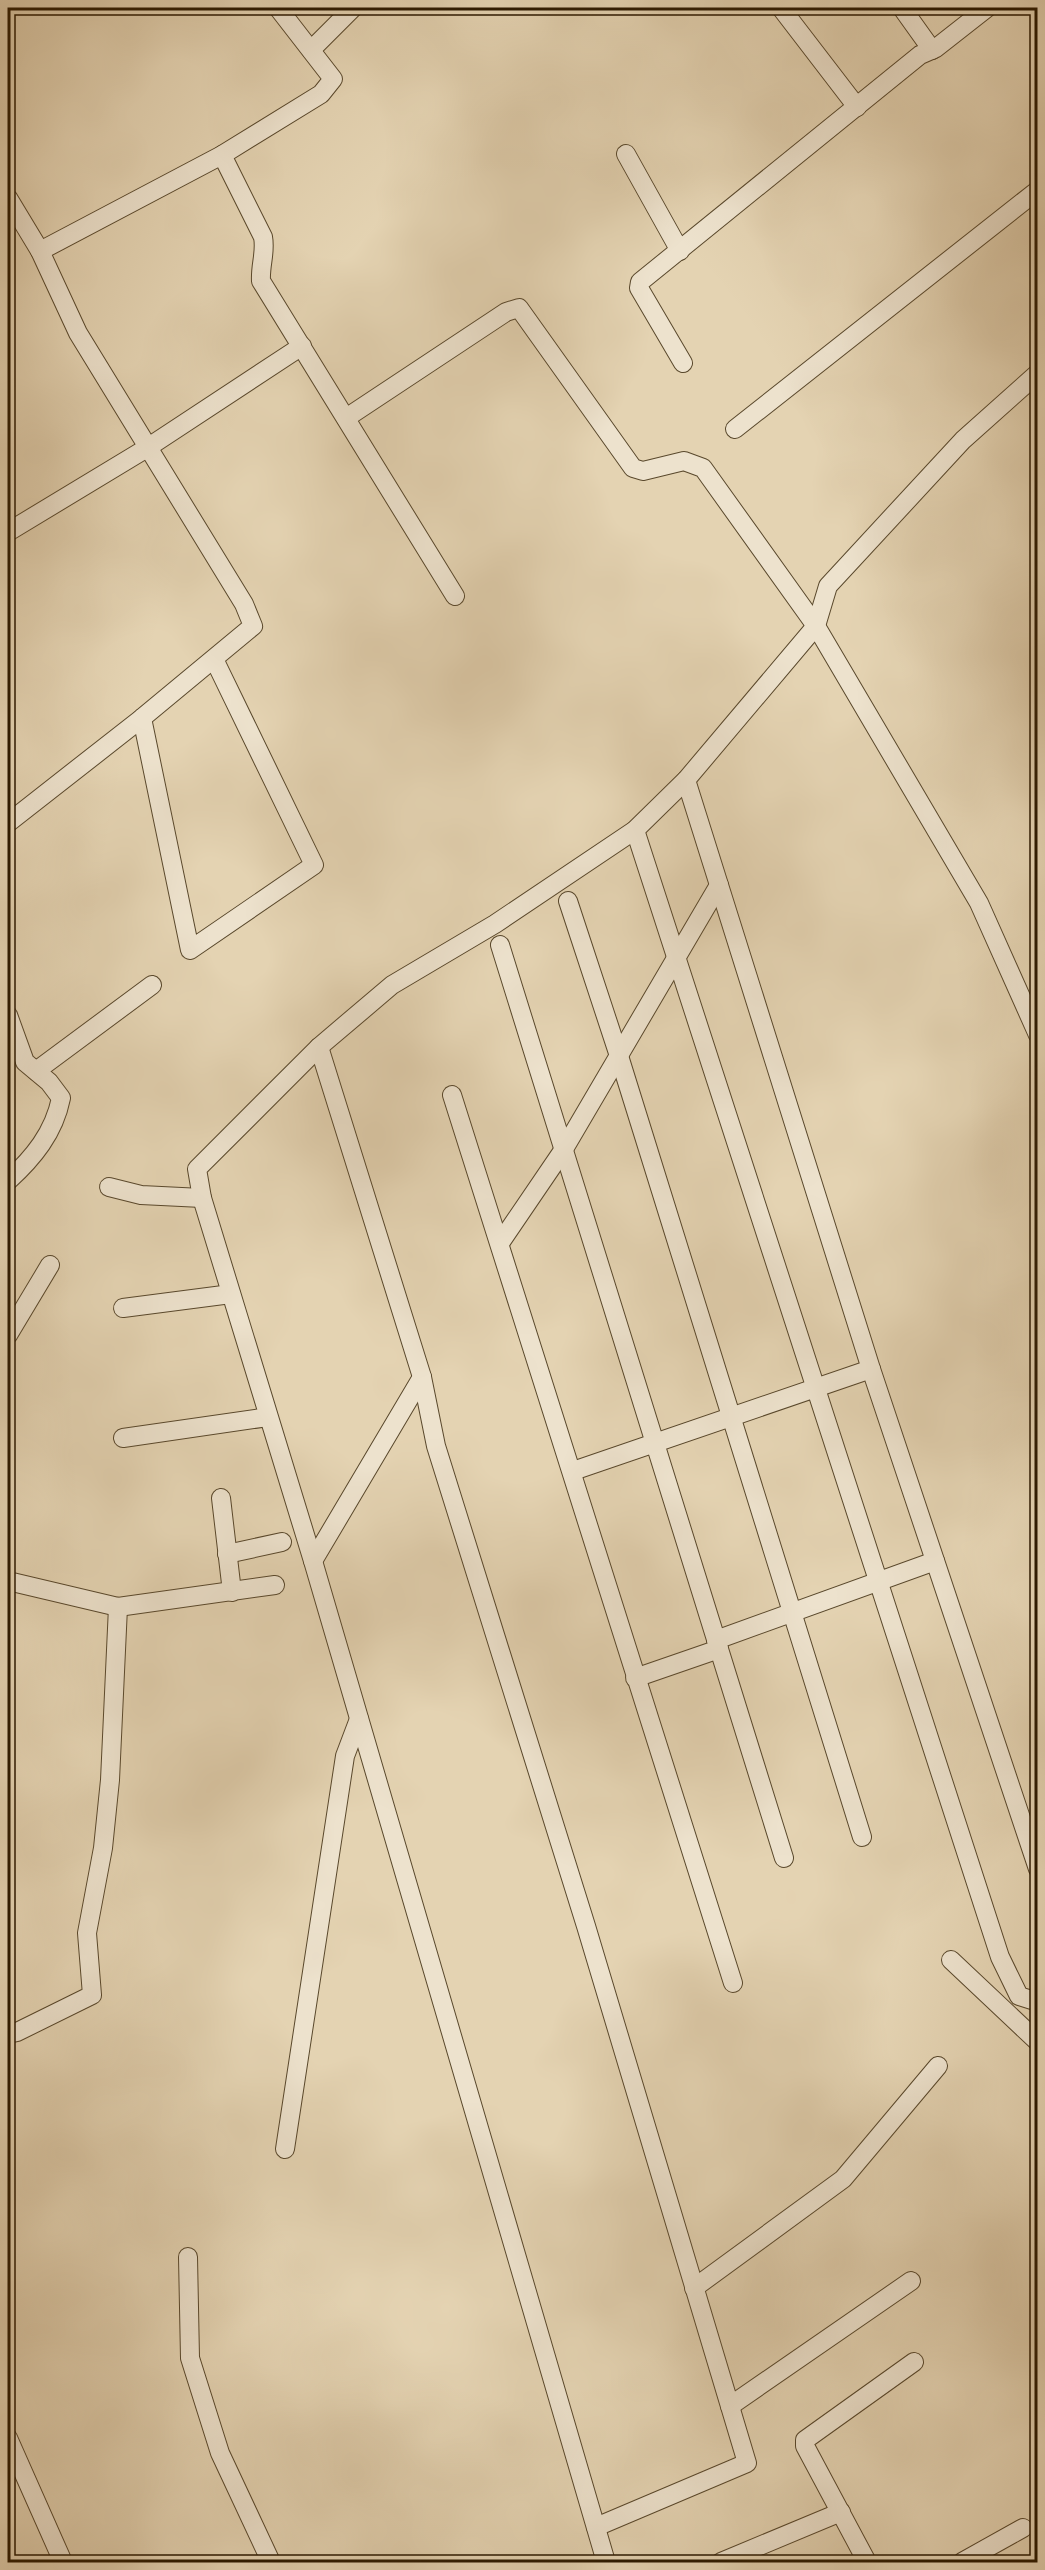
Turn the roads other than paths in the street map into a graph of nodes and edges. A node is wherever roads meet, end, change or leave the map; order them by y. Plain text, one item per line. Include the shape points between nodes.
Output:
1 (278, 8) edge
2 (353, 8) edge
3 (781, 8) edge
4 (902, 8) edge
5 (987, 8) edge
6 (311, 50) junction
7 (932, 50) junction
8 (857, 107) junction
9 (626, 154) dead end
10 (222, 155) junction
11 (1038, 190) edge
12 (8, 198) edge
13 (40, 251) junction
14 (680, 251) junction
15 (302, 346) junction
16 (683, 363) dead end
17 (1038, 373) edge
18 (346, 418) junction
19 (735, 429) dead end
20 (147, 448) junction
21 (8, 532) edge
22 (455, 596) dead end
23 (816, 626) junction
24 (214, 658) junction
25 (142, 718) junction
26 (686, 780) junction
27 (8, 823) edge
28 (635, 830) junction
29 (719, 885) junction
30 (568, 901) dead end
31 (500, 945) dead end
32 (677, 959) junction
33 (152, 985) dead end
34 (8, 1015) edge
35 (1038, 1035) edge
36 (319, 1047) junction
37 (619, 1056) junction
38 (36, 1071) junction
39 (452, 1095) dead end
40 (564, 1149) junction
41 (8, 1181) edge
42 (109, 1187) dead end
43 (202, 1198) junction
44 (500, 1243) junction
45 (50, 1265) dead end
46 (231, 1294) junction
47 (123, 1308) dead end
48 (8, 1335) edge
49 (871, 1369) junction
50 (422, 1377) junction
51 (817, 1387) junction
52 (731, 1416) junction
53 (268, 1417) junction
54 (123, 1438) dead end
55 (656, 1442) junction
56 (573, 1471) junction
57 (221, 1498) dead end
58 (282, 1542) dead end
59 (227, 1554) junction
60 (312, 1561) junction
61 (935, 1561) junction
62 (879, 1580) junction
63 (8, 1581) edge
64 (275, 1585) dead end
65 (232, 1592) junction
66 (118, 1606) junction
67 (792, 1612) junction
68 (718, 1644) junction
69 (635, 1678) junction
70 (359, 1719) junction
71 (862, 1837) dead end
72 (784, 1858) dead end
73 (1038, 1869) edge
74 (951, 1960) dead end
75 (733, 1983) dead end
76 (1038, 2002) edge
77 (8, 2034) edge
78 (1038, 2042) edge
79 (938, 2066) dead end
80 (285, 2150) dead end
81 (188, 2257) dead end
82 (911, 2281) dead end
83 (694, 2288) junction
84 (914, 2362) dead end
85 (730, 2406) junction
86 (8, 2438) edge
87 (841, 2512) junction
88 (596, 2527) junction
89 (1023, 2528) dead end
90 (63, 2562) edge
91 (271, 2562) edge
92 (606, 2562) edge
93 (721, 2562) edge
94 (867, 2562) edge
95 (962, 2562) edge

1 - 6 street
2 - 6 street
3 - 8 street
4 - 7 street
5 - 7 street
6 - 10 street via 333,79 321,94
7 - 8 street
8 - 14 street
9 - 14 street
10 - 13 street
10 - 15 street via 263,237 261,281
11 - 19 street
12 - 13 street
13 - 20 street via 78,333
14 - 16 street via 640,282 639,288
15 - 18 street
15 - 20 street
17 - 23 street via 963,440 828,586
18 - 22 street
18 - 23 street via 506,312 519,308 633,468 643,471 684,461 703,468
20 - 21 street
20 - 24 street via 244,604 253,626
23 - 26 street
23 - 35 street via 979,903
24 - 25 street
24 - 25 street via 314,865 190,950
25 - 27 street
26 - 28 street
26 - 29 street
28 - 32 street
28 - 36 street via 495,924 392,985
29 - 32 street
29 - 49 street
30 - 37 street
31 - 40 street
32 - 37 street
32 - 51 street
33 - 38 street
34 - 38 street via 25,1062
36 - 43 street via 197,1169
36 - 50 street
37 - 40 street
37 - 52 street
38 - 41 street via 61,1098 57,1120 30,1161
39 - 44 street
40 - 44 street
40 - 55 street
42 - 43 street via 141,1195
43 - 46 street
44 - 56 street
45 - 48 street
46 - 47 street
46 - 53 street
49 - 51 street
49 - 61 street
50 - 60 street
50 - 83 street via 436,1446
51 - 52 street
51 - 62 street
52 - 55 street
52 - 67 street
53 - 54 street
53 - 60 street
55 - 56 street
55 - 68 street
56 - 69 street
57 - 59 street
58 - 59 street
59 - 65 street
60 - 70 street
61 - 62 street
61 - 73 street
62 - 67 street
62 - 76 street via 1000,1957 1019,1996
63 - 66 street
64 - 65 street
65 - 66 street
66 - 77 street via 103,1848 87,1933 92,1995
67 - 68 street
67 - 71 street
68 - 69 street
68 - 72 street
69 - 75 street
70 - 80 street via 345,1756
70 - 88 street
74 - 78 street
79 - 83 street via 843,2179
81 - 91 street via 190,2358 220,2453
82 - 85 street
83 - 85 street
84 - 87 street via 806,2440 805,2446
85 - 88 street via 747,2463
86 - 90 street
87 - 93 street
87 - 94 street
88 - 92 street
89 - 95 street

